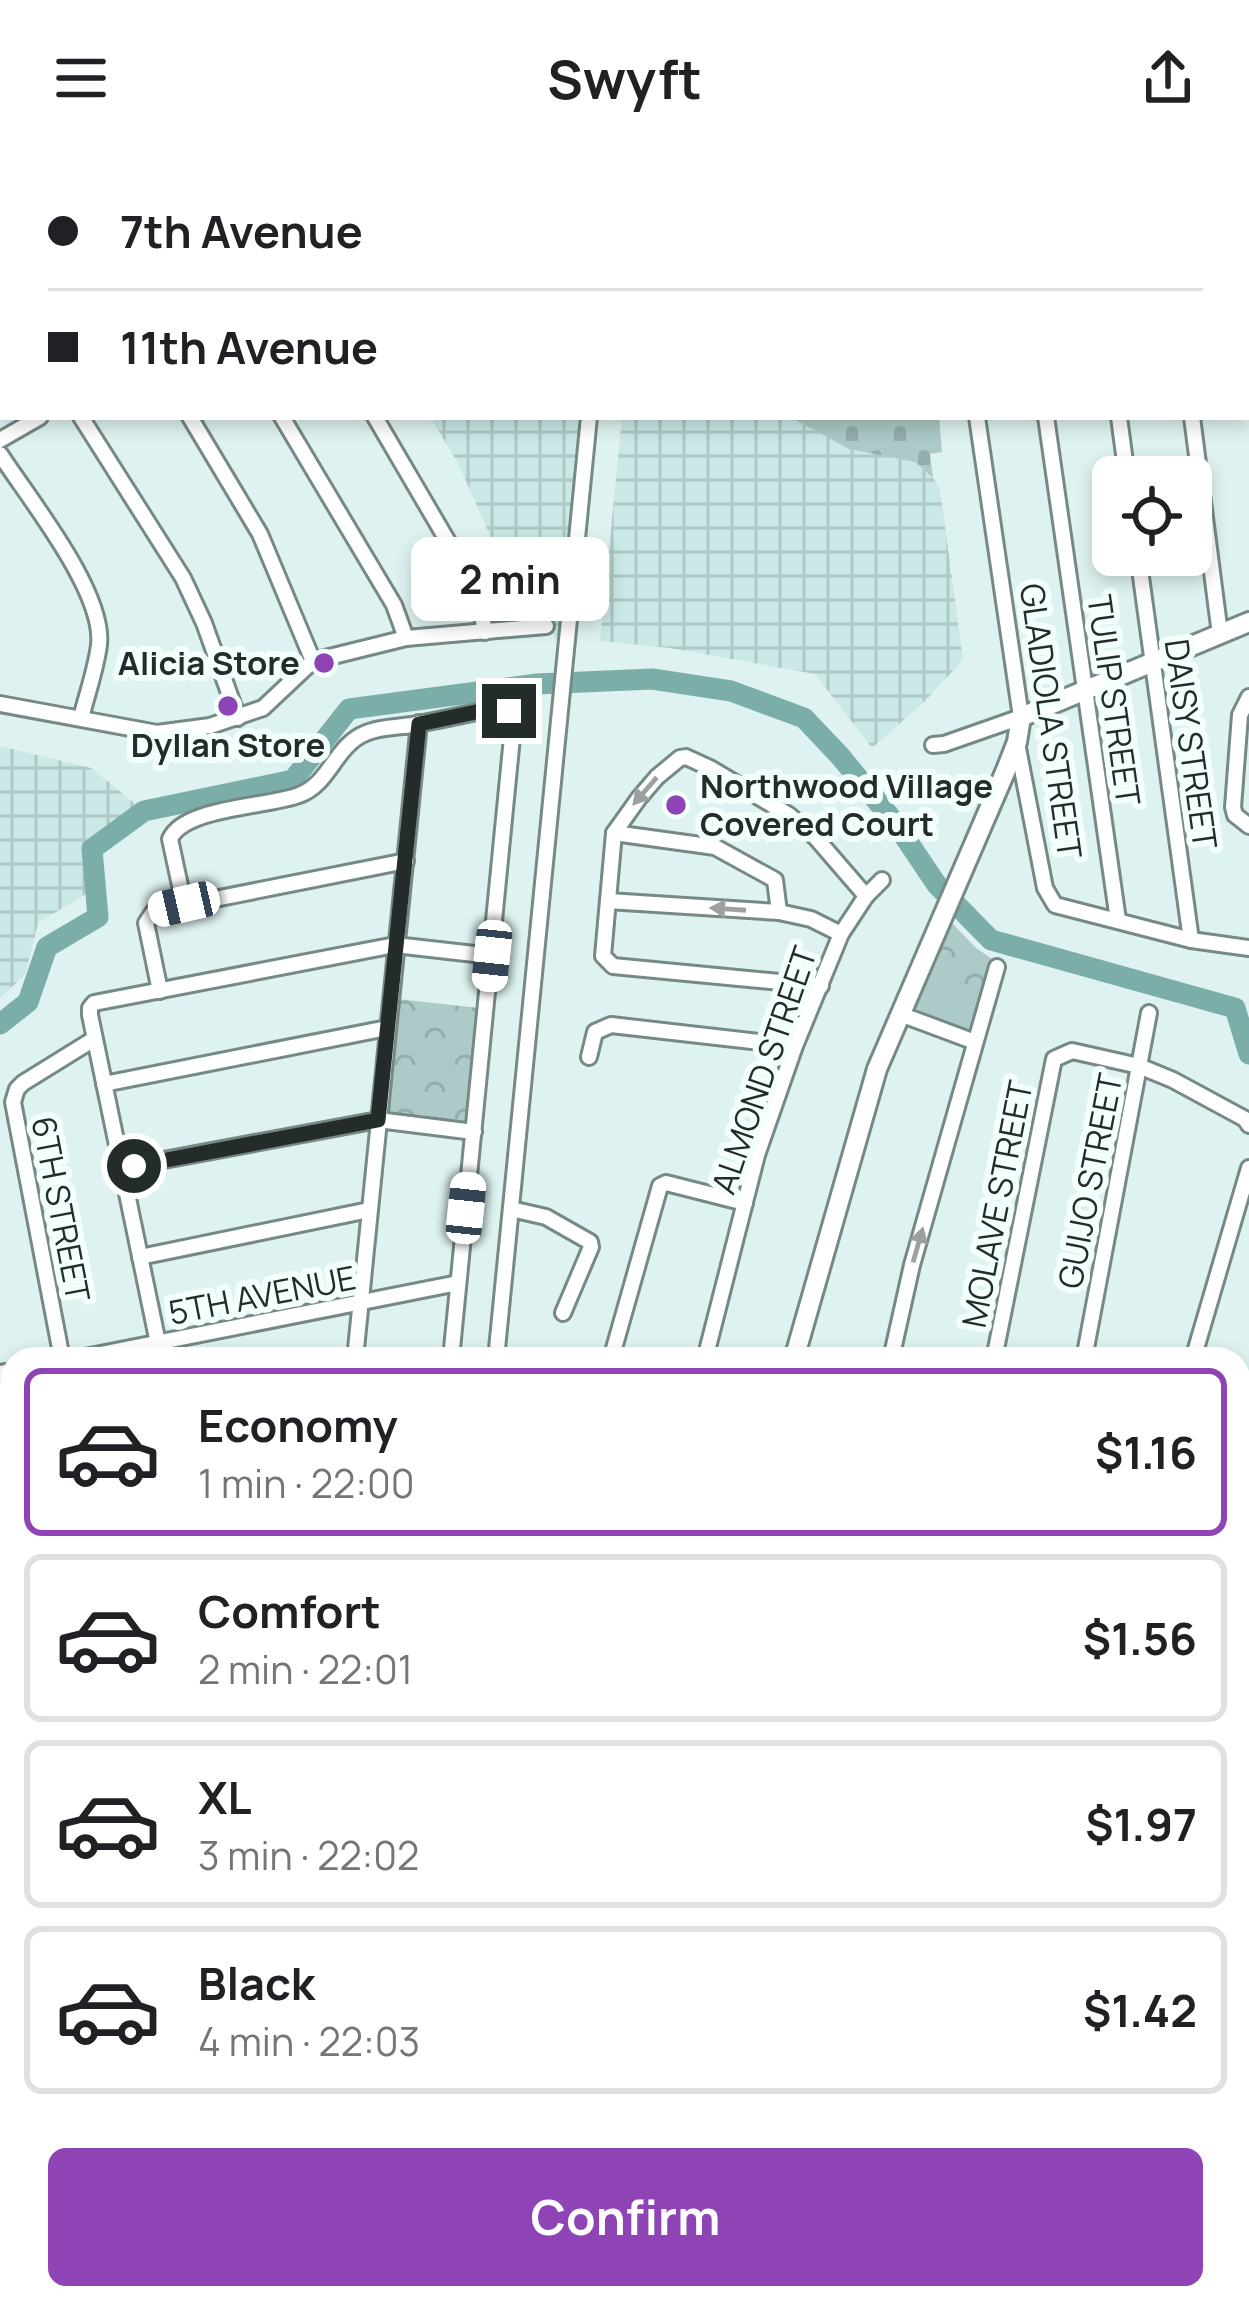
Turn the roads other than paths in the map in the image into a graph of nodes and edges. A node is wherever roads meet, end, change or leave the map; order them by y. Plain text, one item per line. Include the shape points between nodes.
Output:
1 (35, 420) edge
2 (83, 420) edge
3 (192, 420) edge
4 (284, 420) edge
5 (377, 420) edge
6 (589, 420) edge
7 (977, 420) edge
8 (1046, 420) edge
9 (1119, 420) edge
10 (1192, 420) edge
11 (0, 440) edge
12 (0, 454) edge
13 (1124, 456) edge
14 (1141, 576) edge
15 (1249, 622) edge
16 (546, 626) dead end
17 (484, 632) junction
18 (1220, 634) junction
19 (406, 638) junction
20 (313, 661) junction
21 (1153, 662) junction
22 (1084, 690) junction
23 (1249, 697) edge
24 (0, 704) edge
25 (1021, 717) junction
26 (82, 718) junction
27 (238, 718) junction
28 (419, 724) junction
29 (1017, 742) junction
30 (933, 745) dead end
31 (1249, 826) edge
32 (614, 833) junction
33 (406, 861) junction
34 (882, 880) dead end
35 (866, 896) junction
36 (608, 901) junction
37 (184, 904) junction
38 (779, 912) junction
39 (1118, 920) junction
40 (841, 934) junction
41 (1191, 940) junction
42 (395, 945) junction
43 (1249, 948) edge
44 (492, 956) junction
45 (997, 967) dead end
46 (821, 986) junction
47 (160, 992) junction
48 (1149, 1013) dead end
49 (900, 1014) junction
50 (387, 1028) junction
51 (94, 1039) junction
52 (975, 1042) junction
53 (795, 1046) junction
54 (589, 1057) dead end
55 (1139, 1066) junction
56 (104, 1084) junction
57 (378, 1120) junction
58 (1247, 1122) edge
59 (474, 1132) junction
60 (122, 1168) junction
61 (1249, 1168) edge
62 (745, 1203) junction
63 (511, 1209) junction
64 (369, 1210) junction
65 (140, 1257) junction
66 (458, 1283) junction
67 (361, 1304) junction
68 (563, 1313) dead end
69 (158, 1343) junction
70 (60, 1347) edge
71 (140, 1347) edge
72 (356, 1347) edge
73 (452, 1347) edge
74 (497, 1347) edge
75 (614, 1347) edge
76 (708, 1347) edge
77 (797, 1347) edge
78 (894, 1347) edge
79 (996, 1347) edge
80 (1086, 1347) edge
81 (1197, 1347) edge

1 - 11 street
2 - 27 street via 184,578
3 - 20 street via 260,534
4 - 19 street
5 - 17 street via 478,593
6 - 63 street
7 - 25 street, GLADIOLA STREET
8 - 22 street, TULIP STREET
9 - 13 street
10 - 18 street
12 - 26 street via 81,577 98,622
14 - 21 street, DAISY STREET
15 - 18 street
16 - 17 street
17 - 19 street
18 - 21 street
19 - 20 street
20 - 27 street via 262,708
21 - 22 street
21 - 41 street, DAISY STREET
22 - 25 street
22 - 39 street, TULIP STREET
23 - 31 street via 1240,715 1233,807
24 - 26 street
25 - 29 street, GLADIOLA STREET
25 - 30 street
26 - 27 street via 157,733
28 - 33 street
28 - 37 street via 366,733 312,790 178,826 170,839
28 - 44 street via 495,708 514,717
29 - 39 street, GLADIOLA STREET via 1048,898
29 - 49 street
35 -> 32 street via 789,814 686,757 657,777
32 - 36 street
32 - 38 street via 715,847 775,880
33 - 37 street
33 - 42 street
34 - 35 street, ALMOND STREET
35 - 40 street, ALMOND STREET
38 -> 36 street
36 - 46 street via 603,956 613,966
37 - 47 street via 147,919
38 - 40 street
39 - 41 street, GLADIOLA STREET
40 - 46 street, ALMOND STREET
41 - 43 street, GLADIOLA STREET
42 - 44 street
42 - 47 street
42 - 50 street
44 - 59 street
45 - 52 street
46 - 53 street, ALMOND STREET
47 - 51 street via 100,1000 89,1008
48 - 55 street, GUIJO STREET
49 - 52 street
49 - 77 street
50 - 56 street
50 - 57 street
51 - 56 street
51 - 70 street, 6TH STREET via 23,1083 13,1102
78 -> 52 street
53 - 54 street via 611,1025 595,1032
53 - 62 street, ALMOND STREET
55 - 58 street
55 - 79 street, MOLAVE STREET via 1072,1051 1054,1059
55 - 80 street, GUIJO STREET
56 - 60 street
57 - 59 street
57 - 60 street
57 - 64 street
59 - 66 street
60 - 65 street
61 - 81 street
62 - 75 street via 665,1183 657,1190
62 - 76 street, ALMOND STREET
63 - 68 street via 546,1217 590,1242
63 - 74 street
64 - 65 street
64 - 67 street
65 - 69 street
66 - 67 street, 5TH AVENUE
66 - 73 street
67 - 69 street, 5TH AVENUE
67 - 72 street
69 - 71 street, 5TH AVENUE

